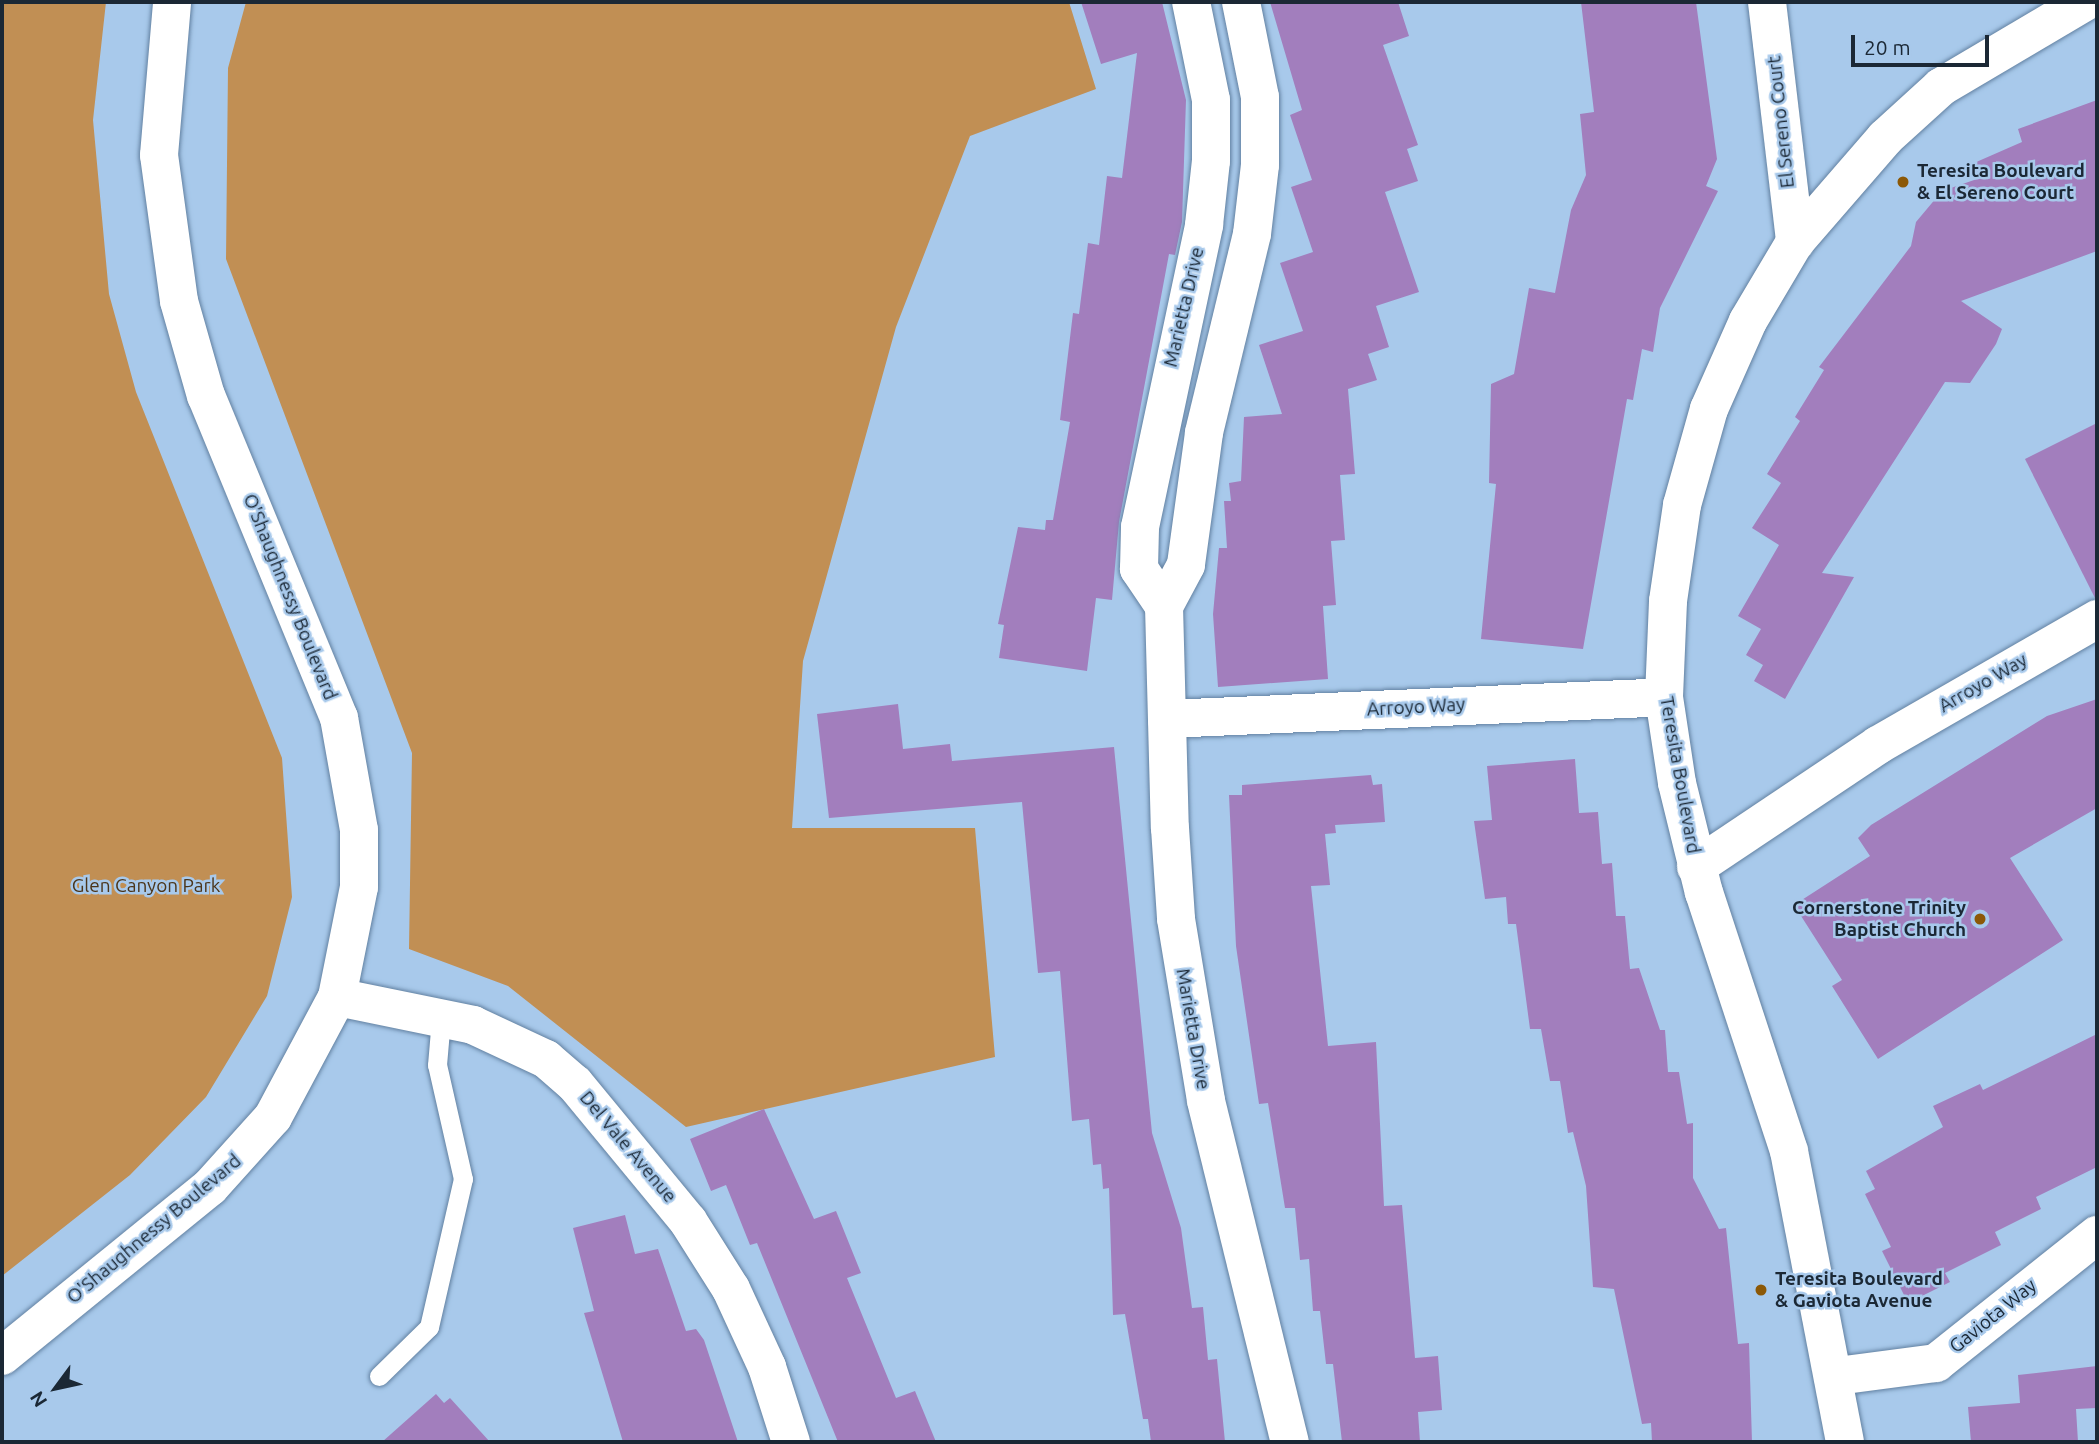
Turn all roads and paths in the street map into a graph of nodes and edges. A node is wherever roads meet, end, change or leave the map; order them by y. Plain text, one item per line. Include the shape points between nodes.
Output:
1 (172, 2) edge
2 (1191, 2) edge
3 (1241, 2) edge
4 (1767, 2) edge
5 (2085, 2) edge
6 (1795, 242) junction
7 (1164, 606) junction
8 (2097, 619) edge
9 (1664, 697) junction
10 (1167, 719) junction
11 (1696, 867) junction
12 (337, 997) junction
13 (441, 1018) junction
14 (2097, 1235) edge
15 (2, 1356) edge
16 (379, 1376) dead end
17 (1837, 1376) junction
18 (791, 1442) edge
19 (1290, 1442) edge
20 (1845, 1442) edge

1 - 12 street, O'Shaughnessy Boulevard via 159,155 179,301 206,396 329,685 351,772 359,887
2 - 7 street, Marietta Drive via 1211,100 1211,162 1204,225 1140,527 1139,569
3 - 7 street, Marietta Drive via 1260,97 1252,234 1204,433 1186,565
4 - 6 street, El Sereno Court
5 - 6 street, Teresita Boulevard via 1941,87 1885,138
6 - 9 street, Teresita Boulevard via 1748,321 1709,409 1682,505 1668,601
7 - 10 street, Marietta Drive
8 - 11 street, Arroyo Way via 1878,745
9 - 10 street, Arroyo Way
9 - 11 street, Teresita Boulevard
10 - 19 street, Marietta Drive via 1176,919 1188,1009
11 - 17 street, Teresita Boulevard via 1789,1151
12 - 13 street, Del Vale Avenue
12 - 15 street, O'Shaughnessy Boulevard via 296,1080 244,1154
13 - 16 lane via 437,1065 463,1180 429,1326
13 - 18 street, Del Vale Avenue via 511,1039 546,1059 632,1147 731,1289 767,1367
14 - 17 street, Gaviota Way via 1936,1363
17 - 20 street, Teresita Boulevard

